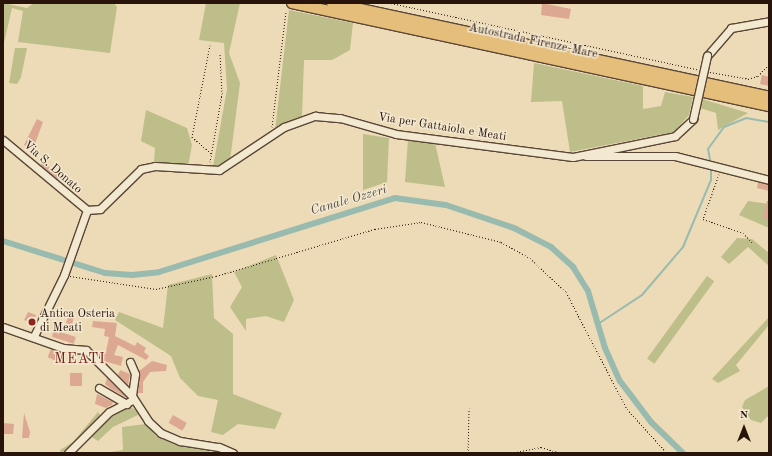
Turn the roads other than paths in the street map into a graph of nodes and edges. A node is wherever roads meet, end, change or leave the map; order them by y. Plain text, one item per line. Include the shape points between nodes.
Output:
1 (332, 3) edge
2 (289, 7) edge
3 (769, 22) edge
4 (769, 97) edge
5 (769, 106) edge
6 (3, 140) edge
7 (582, 155) junction
8 (769, 180) edge
9 (87, 210) junction
10 (3, 327) edge
11 (34, 336) junction
12 (130, 362) dead end
13 (99, 388) dead end
14 (131, 400) junction
15 (68, 453) edge
16 (233, 453) edge

1 - 4 highway, Autostrada Firenze-Mare
2 - 5 highway, Autostrada Firenze-Mare
3 - 7 street, Via per Gattaiola e Meati, bridge via 731,28 707,56 693,119 675,136
6 - 9 street, Via S. Donato
7 - 8 street via 640,159 676,156
7 - 9 street, Via per Gattaiola e Meati via 551,156 396,134 328,116 300,121 272,136 235,162 208,171 155,166 142,169 100,209
9 - 11 street via 64,276
10 - 11 street
11 - 14 street via 63,348 86,350
12 - 14 street via 135,374
13 - 14 street
14 - 15 street via 109,412
14 - 16 street via 161,433 180,441 218,447

